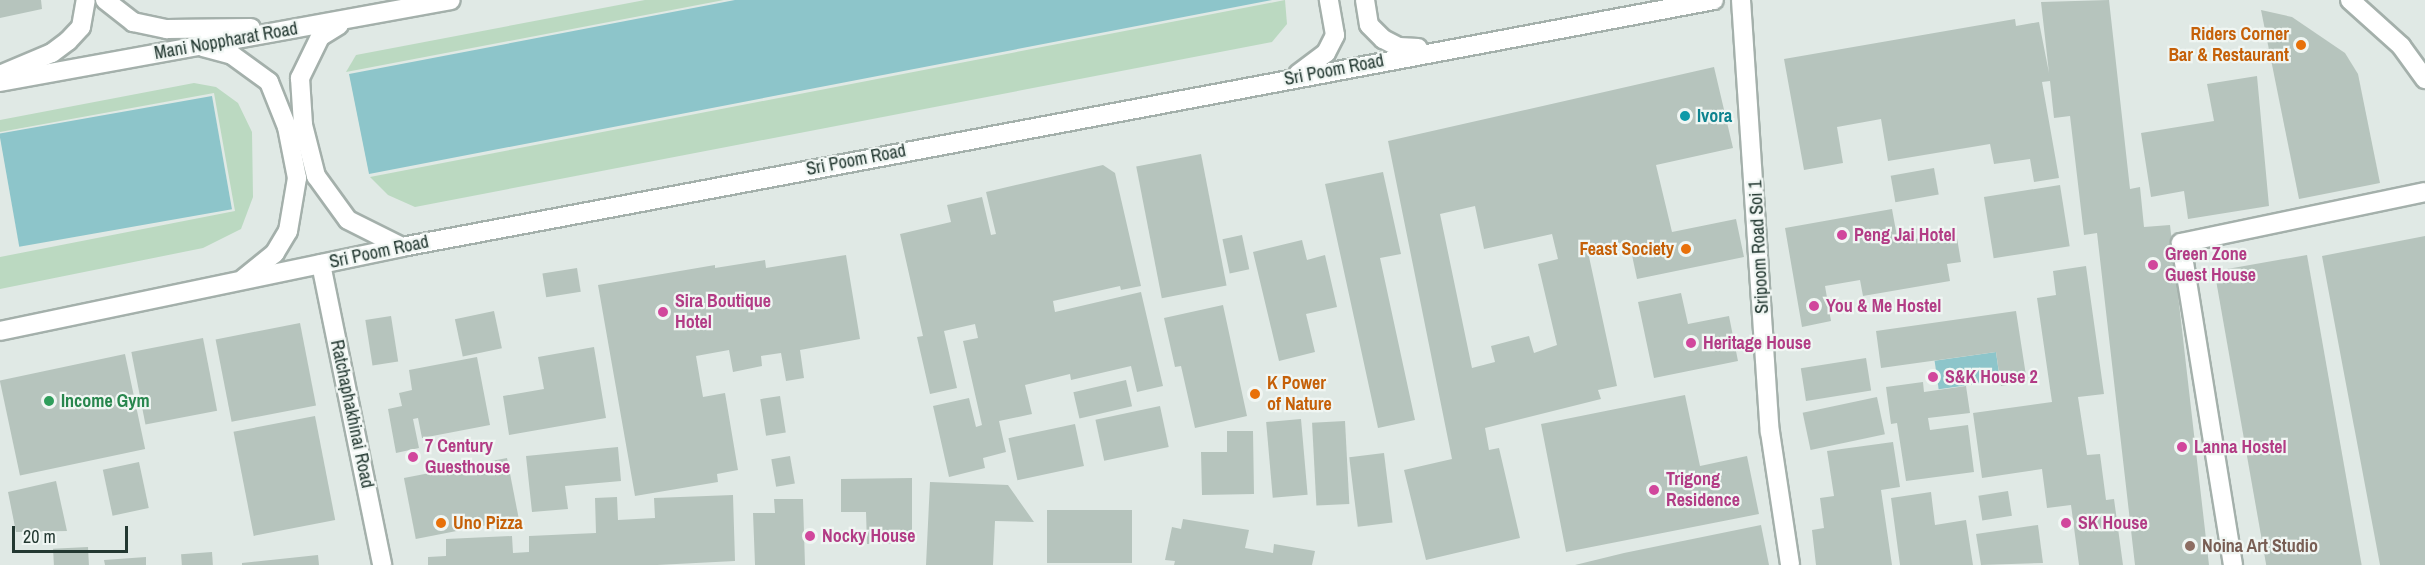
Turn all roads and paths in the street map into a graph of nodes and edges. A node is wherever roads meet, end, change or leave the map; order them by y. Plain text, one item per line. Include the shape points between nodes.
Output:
1 (86, 0) edge
2 (105, 0) edge
3 (452, 0) edge
4 (1329, 0) edge
5 (1365, 0) edge
6 (1714, 0) edge
7 (1741, 0) edge
8 (2350, 0) edge
9 (348, 19) junction
10 (303, 28) junction
11 (199, 46) junction
12 (1443, 50) junction
13 (0, 74) edge
14 (2425, 79) edge
15 (1288, 80) junction
16 (0, 81) edge
17 (2425, 192) edge
18 (402, 247) junction
19 (321, 264) junction
20 (241, 281) junction
21 (0, 331) edge
22 (382, 565) edge
23 (1790, 565) edge
24 (2233, 565) edge

1 - 13 main road via 81,27 68,41 52,53
2 - 10 main road via 134,22 167,29
3 - 9 main road, Mani Noppharat Road
4 - 15 main road via 1335,35 1326,53 1313,66
5 - 12 main road via 1369,25 1383,39 1399,47
6 - 12 main road, Sri Poom Road
7 - 23 main road, Sripoom Road Soi 1 via 1770,432
8 - 14 main road via 2401,46
9 - 10 main road, Mani Noppharat Road
9 - 18 main road via 320,37 307,59 300,78 303,126 316,176 348,220
10 - 11 main road, Mani Noppharat Road
11 - 16 main road, Mani Noppharat Road
11 - 20 main road via 232,55 269,82 287,127 297,178 288,231 275,253
12 - 15 main road, Sri Poom Road
15 - 18 main road, Sri Poom Road
17 - 24 main road via 2181,243
18 - 19 main road, Sri Poom Road
19 - 20 main road, Sri Poom Road
19 - 22 main road, Ratchaphakhinai Road
20 - 21 main road, Sri Poom Road

